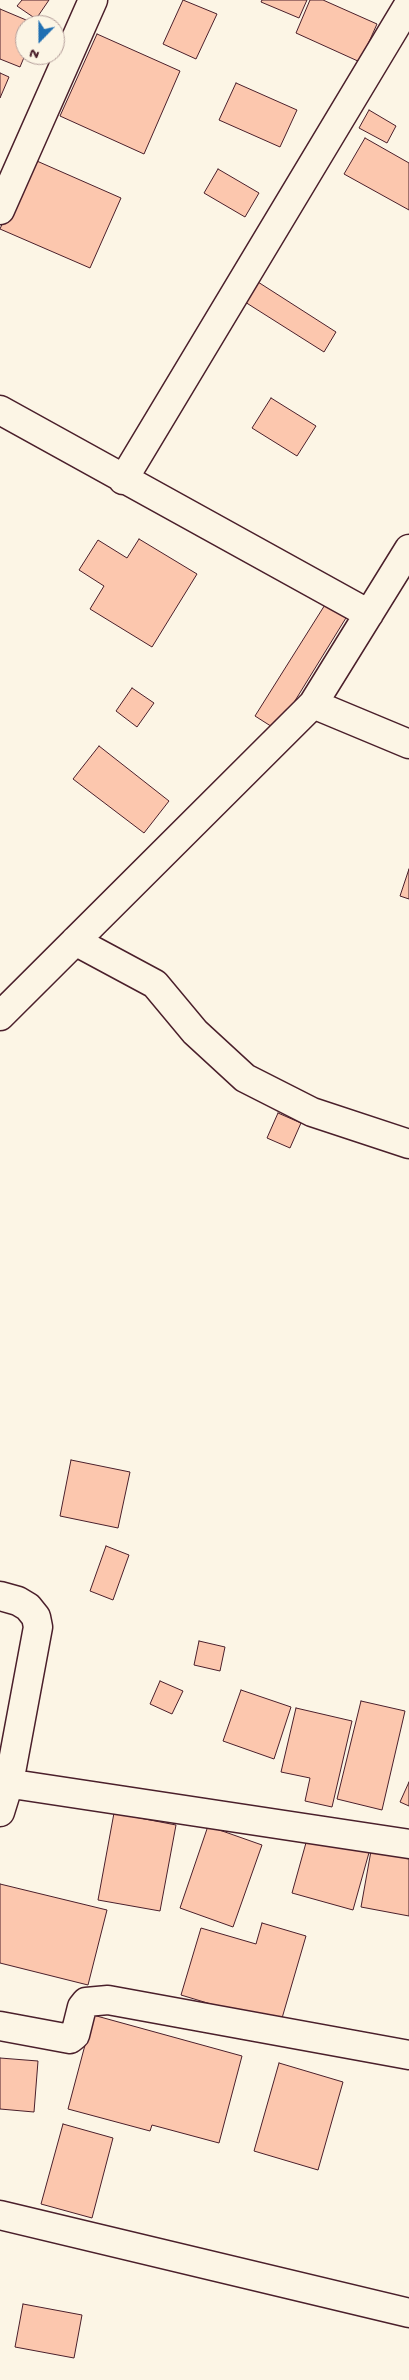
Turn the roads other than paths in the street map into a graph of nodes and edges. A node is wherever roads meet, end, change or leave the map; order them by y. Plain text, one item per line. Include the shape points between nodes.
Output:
1 (93, 0) edge
2 (409, 4) edge
3 (0, 210) edge
4 (0, 410) edge
5 (123, 480) junction
6 (409, 549) edge
7 (369, 614) junction
8 (314, 704) junction
9 (409, 744) edge
10 (76, 941) junction
11 (0, 1016) edge
12 (409, 1144) edge
13 (0, 1596) edge
14 (5, 1782) edge
15 (0, 1812) edge
16 (409, 1844) edge
17 (0, 2026) edge
18 (409, 2055) edge
19 (0, 2215) edge
20 (409, 2313) edge

1 - 3 street
2 - 5 street
4 - 5 street
5 - 7 street
6 - 7 street
7 - 8 street
8 - 9 street
8 - 10 street
10 - 11 street
10 - 12 street via 155,984 195,1032 245,1078 312,1112
13 - 14 street via 28,1607 36,1617 38,1627
14 - 15 street
14 - 16 street
17 - 18 street via 70,2039 75,2035 86,2002 108,2000
19 - 20 street

